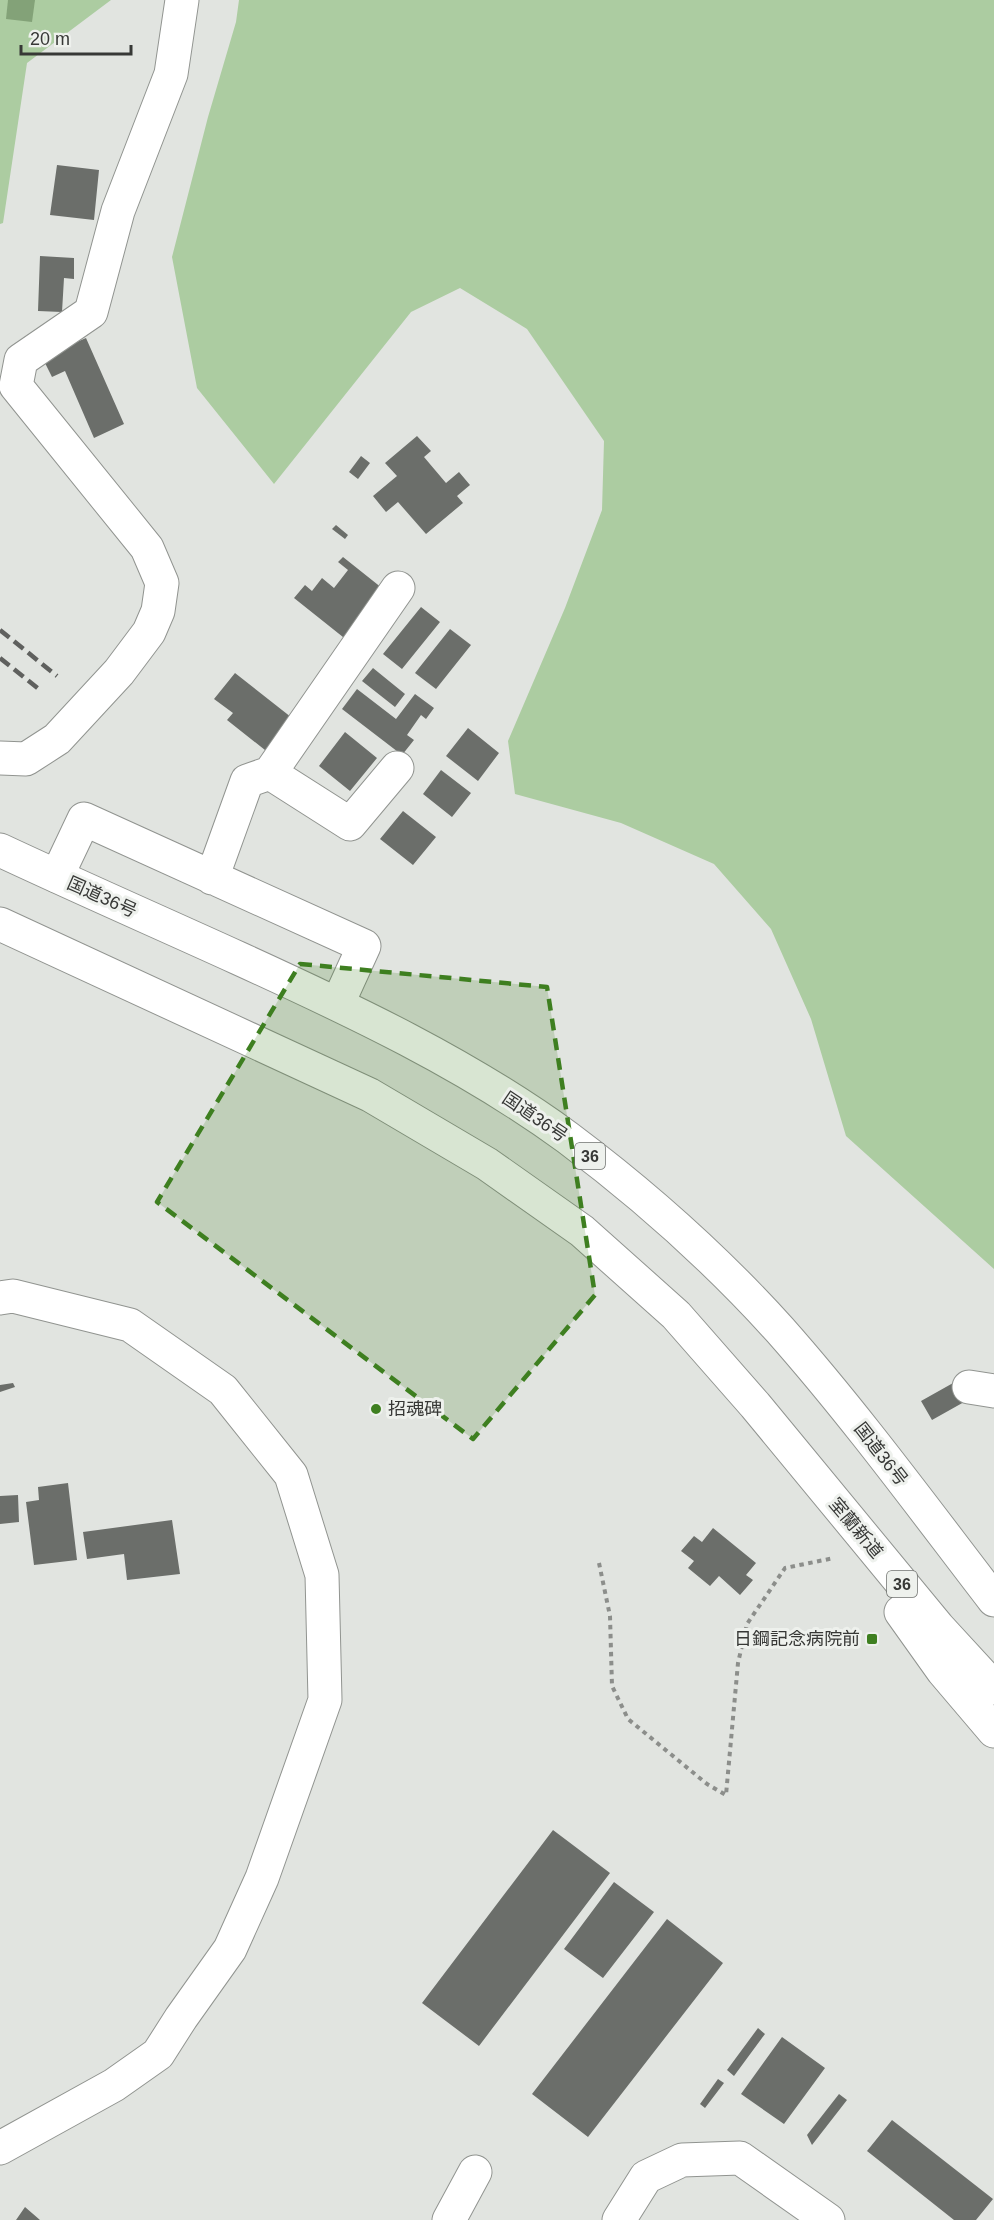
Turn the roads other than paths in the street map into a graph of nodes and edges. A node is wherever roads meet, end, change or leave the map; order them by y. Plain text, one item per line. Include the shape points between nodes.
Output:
1 (182, 0) edge
2 (398, 588) dead end
3 (0, 758) edge
4 (397, 768) dead end
5 (270, 773) junction
6 (0, 850) edge
7 (57, 876) junction
8 (212, 878) junction
9 (0, 924) edge
10 (338, 1004) junction
11 (0, 1298) edge
12 (813, 1477) junction
13 (994, 1600) edge
14 (994, 1688) edge
15 (994, 1731) edge
16 (0, 2148) edge
17 (475, 2172) dead end
18 (449, 2220) edge
19 (619, 2220) edge
20 (828, 2220) edge

1 - 3 main road via 171,74 118,211 91,312 21,360 16,386 147,548 162,583 158,611 149,632 119,672 57,739 26,759
2 - 5 main road
4 - 5 main road via 350,825
5 - 8 main road via 247,781
6 - 7 main road, 国道36号 / 36
7 - 8 main road via 84,819
7 - 10 main road, 国道36号 / 36
8 - 10 main road via 364,946
9 - 12 main road, 36 via 370,1095 487,1164 582,1231 676,1315
10 - 13 main road, 国道36号 / 36 via 491,1087 567,1137 715,1262 780,1330 872,1440
11 - 16 main road via 13,1296 130,1325 223,1390 291,1475 322,1575 325,1700 262,1878 230,1949 159,2054 114,2085
12 - 14 main road, 室蘭新道 / 36
12 - 15 main road via 858,1552 943,1671
17 - 18 main road
19 - 20 main road via 646,2177 682,2160 740,2158

